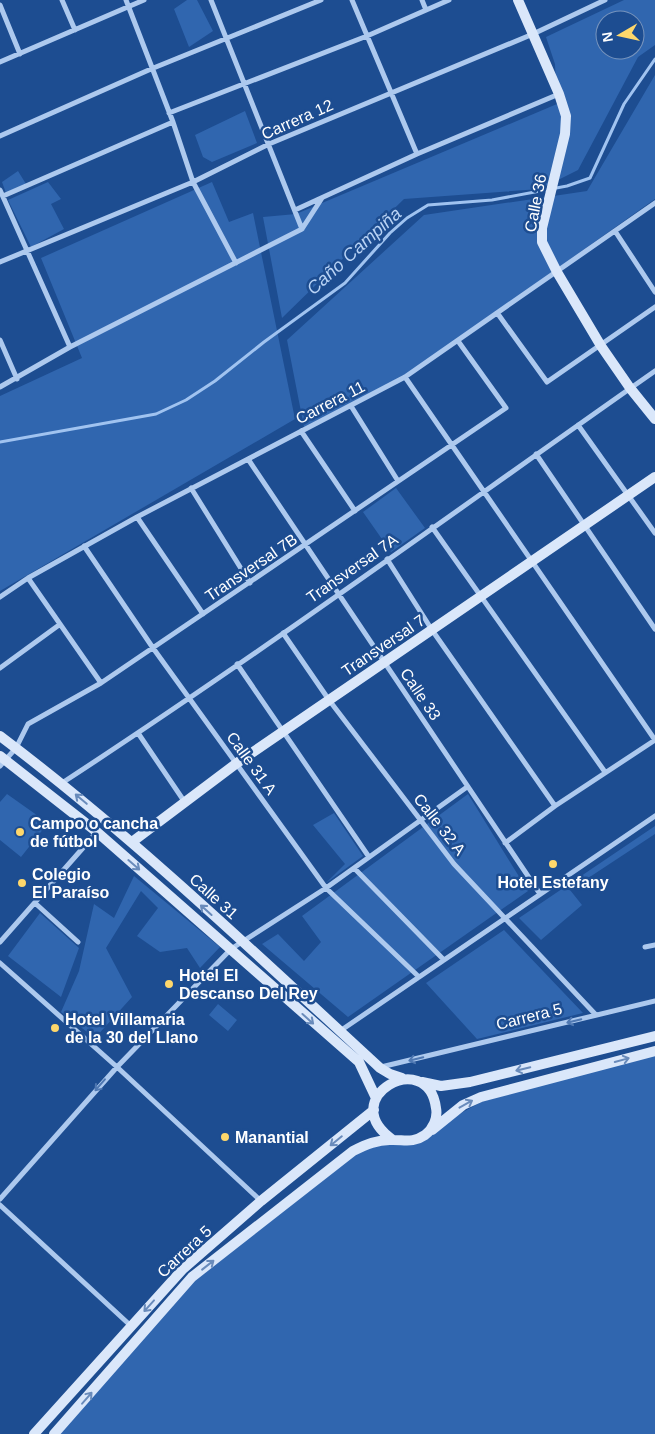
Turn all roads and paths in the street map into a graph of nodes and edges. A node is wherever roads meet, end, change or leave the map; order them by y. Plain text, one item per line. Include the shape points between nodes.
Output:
1 (62, 0) edge
2 (126, 0) edge
3 (144, 0) edge
4 (211, 0) edge
5 (321, 0) edge
6 (352, 0) edge
7 (422, 0) edge
8 (448, 0) edge
9 (518, 0) edge
10 (605, 0) edge
11 (0, 5) edge
12 (128, 7) junction
13 (426, 10) junction
14 (75, 30) junction
15 (533, 34) junction
16 (367, 36) junction
17 (227, 37) junction
18 (20, 54) junction
19 (0, 62) edge
20 (151, 69) junction
21 (244, 82) junction
22 (390, 92) junction
23 (559, 94) junction
24 (170, 113) junction
25 (174, 122) junction
26 (0, 136) edge
27 (269, 144) junction
28 (417, 154) junction
29 (193, 182) junction
30 (0, 190) edge
31 (3, 196) junction
32 (322, 198) junction
33 (655, 204) edge
34 (294, 210) junction
35 (302, 229) junction
36 (615, 231) junction
37 (28, 250) junction
38 (0, 262) edge
39 (236, 263) junction
40 (557, 272) junction
41 (655, 292) edge
42 (655, 307) edge
43 (498, 314) junction
44 (0, 340) edge
45 (458, 341) junction
46 (601, 346) junction
47 (70, 347) junction
48 (655, 371) edge
49 (405, 377) junction
50 (17, 379) junction
51 (0, 387) edge
52 (630, 388) junction
53 (352, 406) junction
54 (655, 420) edge
55 (578, 424) junction
56 (300, 431) junction
57 (451, 445) junction
58 (536, 454) junction
59 (248, 459) junction
60 (655, 477) edge
61 (398, 482) junction
62 (192, 488) junction
63 (483, 491) junction
64 (629, 495) junction
65 (355, 511) junction
66 (137, 516) junction
67 (585, 525) junction
68 (432, 527) junction
69 (655, 532) edge
70 (305, 545) junction
71 (84, 546) junction
72 (387, 559) junction
73 (532, 562) junction
74 (28, 578) junction
75 (250, 583) junction
76 (338, 593) junction
77 (0, 597) edge
78 (480, 597) junction
79 (203, 614) junction
80 (59, 625) junction
81 (655, 628) edge
82 (432, 630) junction
83 (283, 633) junction
84 (153, 648) junction
85 (384, 662) junction
86 (237, 664) junction
87 (0, 668) edge
88 (101, 684) junction
89 (188, 697) junction
90 (329, 700) junction
91 (283, 732) junction
92 (138, 733) junction
93 (0, 736) edge
94 (655, 740) edge
95 (16, 748) junction
96 (2, 761) edge
97 (237, 763) junction
98 (605, 772) junction
99 (62, 783) junction
100 (468, 786) junction
101 (184, 802) junction
102 (555, 806) junction
103 (655, 816) edge
104 (420, 820) junction
105 (97, 832) junction
106 (132, 842) junction
107 (505, 843) junction
108 (369, 857) junction
109 (354, 868) junction
110 (326, 888) junction
111 (540, 894) junction
112 (35, 903) junction
113 (506, 918) junction
114 (0, 942) edge
115 (78, 942) dead end
116 (242, 942) junction
117 (655, 945) edge
118 (644, 947) dead end
119 (231, 949) junction
120 (444, 960) junction
121 (0, 963) edge
122 (419, 977) junction
123 (655, 1001) edge
124 (596, 1015) junction
125 (340, 1031) junction
126 (655, 1036) edge
127 (329, 1038) junction
128 (655, 1051) edge
129 (117, 1067) junction
130 (380, 1068) junction
131 (406, 1079) junction
132 (418, 1081) junction
133 (376, 1098) junction
134 (374, 1110) junction
135 (427, 1134) junction
136 (393, 1140) junction
137 (0, 1199) edge
138 (262, 1201) junction
139 (0, 1205) edge
140 (131, 1326) junction
141 (34, 1434) edge
142 (54, 1434) edge

1 - 14 street
2 - 12 street
3 - 12 street
4 - 17 street
5 - 17 street
6 - 16 street
7 - 13 street
8 - 13 street
9 - 15 main road, Calle 36
10 - 15 street, Carrera 12
11 - 18 street
12 - 14 street
12 - 20 street
13 - 16 street
14 - 18 street
15 - 22 street, Carrera 12
15 - 23 main road, Calle 36
16 - 21 street
16 - 22 street
17 - 20 street
17 - 21 street
18 - 19 street
20 - 24 street
20 - 26 street
21 - 24 street
21 - 27 street
22 - 27 street, Carrera 12
22 - 28 street
23 - 28 street
23 - 40 main road, Calle 36 via 566,116 565,134 542,228 542,242
24 - 25 street
25 - 29 street
25 - 31 street
27 - 29 street, Carrera 12
27 - 34 street
28 - 32 street
29 - 37 street, Carrera 12
29 - 39 street
30 - 31 street
31 - 37 street
32 - 34 street
32 - 35 street
33 - 36 street, Carrera 11
34 - 35 street
35 - 39 street
36 - 40 street, Carrera 11
36 - 41 street
37 - 38 street, Carrera 12
37 - 47 street
39 - 47 street
40 - 43 street, Carrera 11
40 - 46 main road, Calle 36
42 - 46 street
43 - 45 street, Carrera 11
43 - 46 street via 547,382
44 - 50 street
45 - 49 street, Carrera 11
45 - 57 street, Transversal 7B via 506,408
46 - 52 main road, Calle 36
47 - 50 street
48 - 52 street, Transversal 7A
49 - 53 street, Carrera 11
49 - 57 street
50 - 51 street
52 - 54 main road, Calle 36
52 - 55 street, Transversal 7A
53 - 56 street, Carrera 11
53 - 61 street
55 - 58 street, Transversal 7A
55 - 64 street
56 - 59 street, Carrera 11
56 - 65 street
57 - 61 street, Transversal 7B
57 - 63 street
58 - 63 street, Transversal 7A
58 - 67 street
59 - 62 street, Carrera 11
59 - 70 street, Calle 33
60 - 64 main road, Transversal 7
61 - 65 street, Transversal 7B
62 - 66 street, Carrera 11
62 - 75 street
63 - 68 street, Transversal 7A
63 - 73 street
64 - 67 main road, Transversal 7
64 - 69 street
65 - 70 street, Transversal 7B
66 - 71 street, Carrera 11
66 - 79 street
67 - 73 main road, Transversal 7
67 - 81 street
68 - 72 street, Transversal 7A
68 - 78 street
70 - 75 street, Transversal 7B
70 - 76 street, Calle 33
71 - 74 street, Carrera 11
71 - 84 street, Calle 31 A
72 - 76 street, Transversal 7A
72 - 82 street
73 - 78 main road, Transversal 7
73 - 94 street
74 - 77 street, Carrera 11
74 - 80 street
75 - 79 street, Transversal 7B
76 - 83 street, Transversal 7A
76 - 85 street, Calle 33
78 - 82 main road, Transversal 7
78 - 98 street
79 - 84 street, Transversal 7B
80 - 87 street
80 - 88 street
82 - 85 main road, Transversal 7
82 - 102 street
83 - 86 street, Transversal 7A
83 - 90 street, Calle 32 A
84 - 88 street, Transversal 7B
84 - 89 street, Calle 31 A
85 - 90 main road, Transversal 7
85 - 100 street, Calle 33
86 - 89 street, Transversal 7A
86 - 91 street
88 - 95 street, Transversal 7B via 28,724
89 - 92 street, Transversal 7A
89 - 97 street, Calle 31 A
90 - 91 main road, Transversal 7
90 - 104 street, Calle 32 A
91 - 97 main road, Transversal 7
91 - 108 street
92 - 99 street, Transversal 7A
92 - 101 street
93 - 95 main road, Calle 31
94 - 98 street
95 - 96 street, Transversal 7B
95 - 99 main road, Calle 31
96 - 105 main road, Calle 31
97 - 101 main road, Transversal 7
97 - 110 street, Calle 31 A
98 - 102 street
106 -> 99 main road, Calle 31
100 - 104 street
100 - 107 street, Calle 33
101 - 106 main road, Transversal 7
102 - 107 street
103 - 111 street
104 - 108 street
104 - 113 street, Calle 32 A via 454,864
105 - 106 main road
105 - 112 street
105 -> 119 main road, Calle 31
116 -> 106 main road, Calle 31
107 - 111 street, Calle 33
108 - 109 street
109 - 110 street
109 - 120 street
110 - 116 street
110 - 122 street, Calle 31 A
111 - 113 street
112 - 114 street
112 - 115 street
113 - 120 street
113 - 124 street, Calle 32 A
116 - 119 street
116 - 125 main road, Calle 31
117 - 118 street
119 -> 127 main road, Calle 31
119 - 129 street
120 - 122 street
121 - 129 street
122 - 125 street
123 - 124 street, Carrera 5
124 -> 130 street, Carrera 5
125 - 127 street
125 - 130 main road, Calle 31
126 -> 132 main road via 470,1082 441,1086
127 - 133 main road, Calle 31 via 359,1062
135 -> 128 main road via 463,1105 482,1096
129 -> 137 street
129 - 138 street
130 - 131 main road, Calle 31
131 - 132 main road
131 - 133 main road via 388,1084
132 - 135 main road via 435,1099 436,1117
133 - 134 main road
134 - 136 main road via 382,1133
134 -> 138 main road, Carrera 5
135 - 136 main road via 411,1141
142 -> 136 main road, Carrera 5 via 192,1277 353,1150 370,1142
138 -> 140 main road, Carrera 5 via 184,1269
139 - 140 street
140 - 141 main road, Carrera 5

